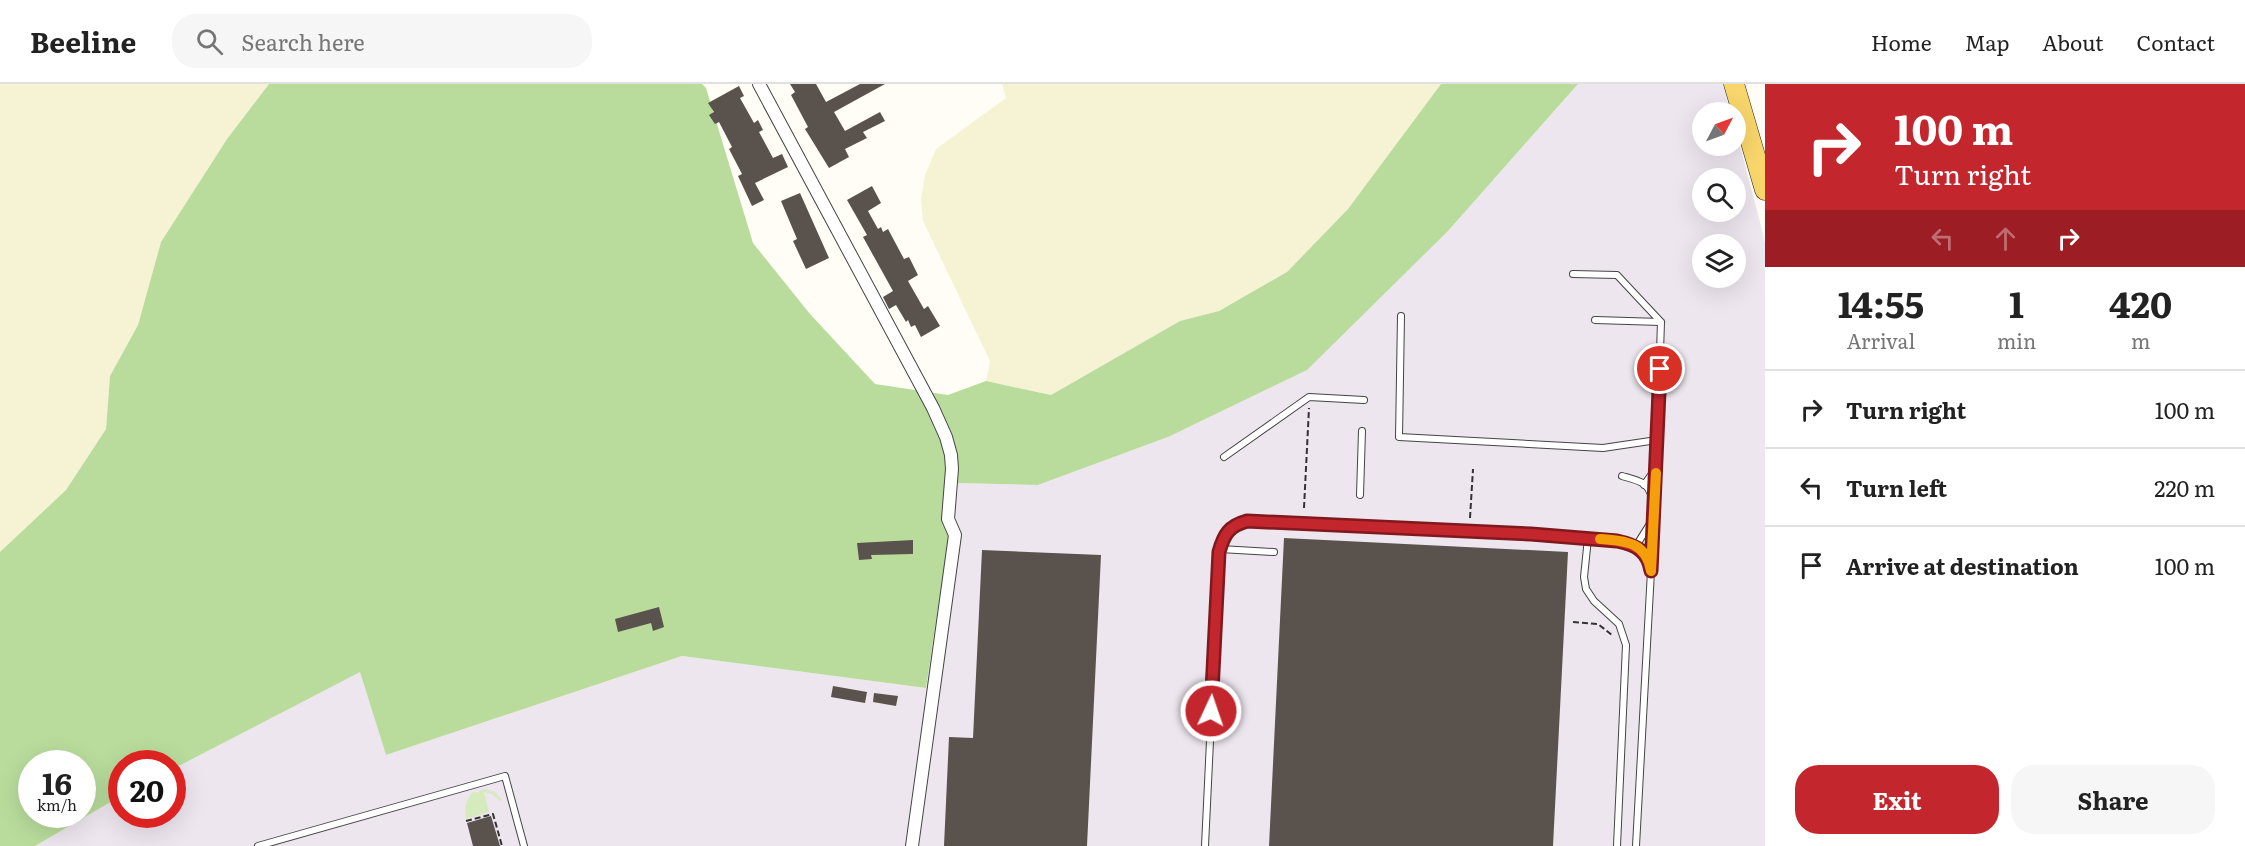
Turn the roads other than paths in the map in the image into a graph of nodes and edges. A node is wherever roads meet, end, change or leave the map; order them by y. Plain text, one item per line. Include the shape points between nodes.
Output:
1 (759, 84) edge
2 (1734, 84) edge
3 (1765, 190) edge
4 (1573, 274) dead end
5 (1401, 316) dead end
6 (1596, 320) dead end
7 (1661, 322) junction
8 (1364, 400) dead end
9 (1362, 431) dead end
10 (1657, 440) junction
11 (1224, 457) dead end
12 (1656, 467) junction
13 (1622, 476) dead end
14 (1644, 485) junction
15 (1360, 495) dead end
16 (1654, 502) junction
17 (1654, 519) junction
18 (1588, 538) junction
19 (1636, 546) junction
20 (1220, 549) junction
21 (1274, 552) dead end
22 (1651, 571) junction
23 (258, 846) edge
24 (524, 846) edge
25 (912, 846) edge
26 (1204, 846) edge
27 (1617, 846) edge
28 (1636, 846) edge

1 - 25 street via 933,408 951,455 948,519 955,535
2 - 3 main road
4 - 7 lane via 1617,275
5 - 10 lane via 1399,437 1603,448
6 - 7 lane
7 - 10 lane
8 - 11 lane via 1309,397
9 - 15 lane
10 - 12 lane
12 - 14 lane
12 - 16 lane
13 - 14 lane
14 - 16 lane
16 - 17 lane
17 - 19 lane
17 - 22 lane
18 - 19 lane
18 - 20 lane via 1247,521 1228,529
18 - 27 lane via 1586,589 1620,624 1625,641
19 - 22 lane via 1649,559
20 - 21 lane
20 - 26 lane
22 - 28 lane
23 - 24 lane via 505,776

